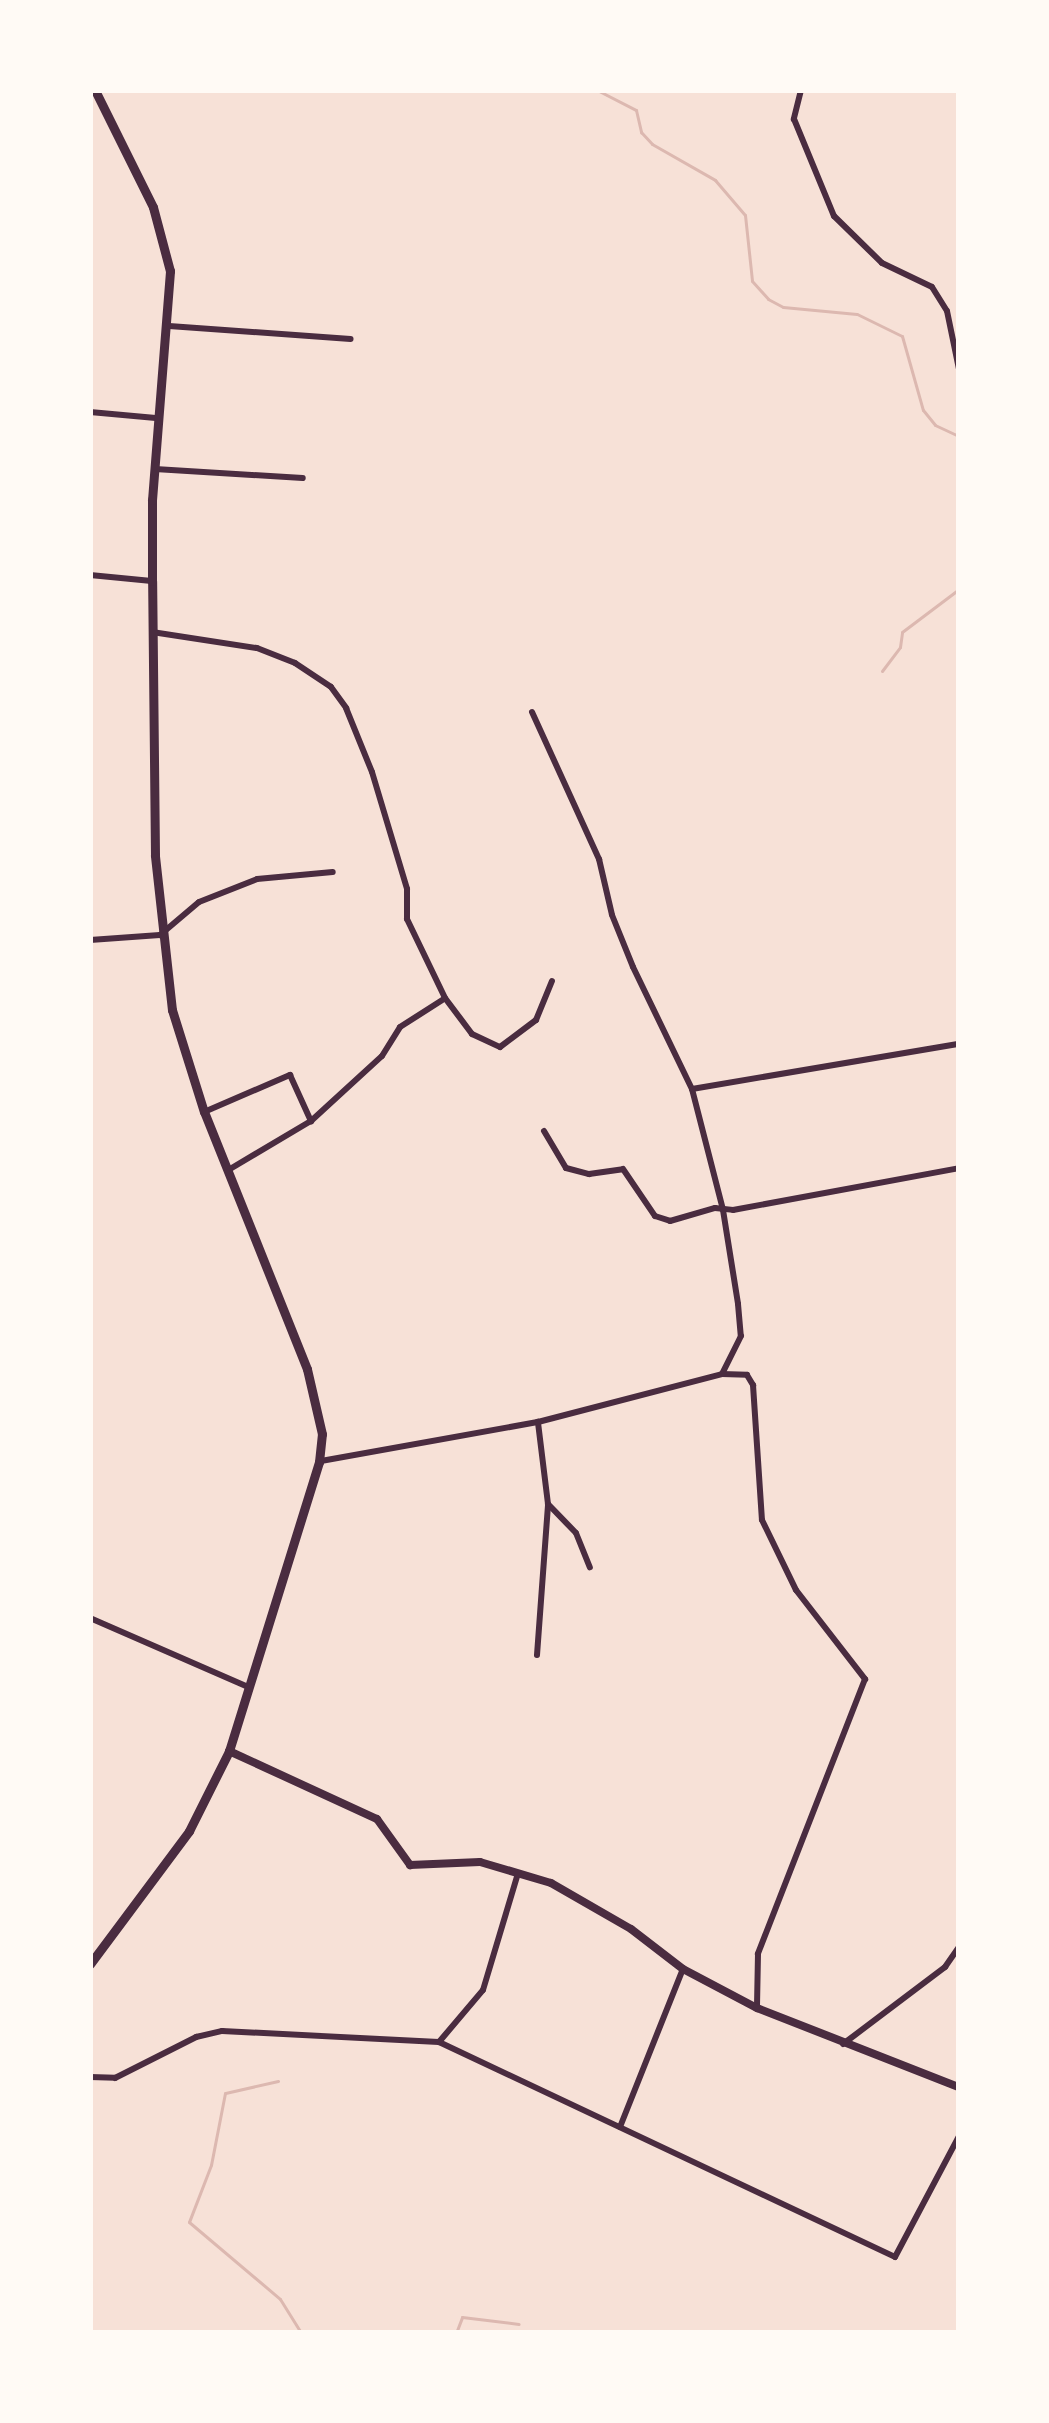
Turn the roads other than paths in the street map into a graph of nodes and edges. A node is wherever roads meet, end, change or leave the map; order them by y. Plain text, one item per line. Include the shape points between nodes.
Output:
1 (95, 90) edge
2 (801, 90) edge
3 (169, 326) junction
4 (351, 339) dead end
5 (959, 369) edge
6 (90, 412) edge
7 (160, 418) junction
8 (155, 469) junction
9 (303, 478) dead end
10 (90, 575) edge
11 (152, 581) junction
12 (152, 632) junction
13 (532, 712) dead end
14 (333, 872) dead end
15 (160, 934) junction
16 (90, 940) edge
17 (552, 981) dead end
18 (445, 998) junction
19 (959, 1044) edge
20 (692, 1089) junction
21 (204, 1112) junction
22 (310, 1121) junction
23 (544, 1132) dead end
24 (959, 1168) edge
25 (230, 1169) junction
26 (723, 1210) junction
27 (722, 1374) junction
28 (538, 1422) junction
29 (320, 1462) junction
30 (548, 1504) junction
31 (590, 1567) dead end
32 (90, 1618) edge
33 (537, 1655) dead end
34 (248, 1687) junction
35 (230, 1751) junction
36 (517, 1877) junction
37 (959, 1947) edge
38 (90, 1964) edge
39 (683, 1970) junction
40 (757, 2008) junction
41 (439, 2042) junction
42 (842, 2045) junction
43 (90, 2077) edge
44 (959, 2087) edge
45 (620, 2127) junction
46 (959, 2136) edge

1 - 3 main road via 153,206 170,271
2 - 5 street via 794,119 834,216 882,262 932,287 947,311
3 - 4 street
3 - 7 main road
6 - 7 street
7 - 8 main road
8 - 9 street
8 - 11 main road
10 - 11 street
11 - 12 main road
12 - 15 main road
12 - 18 street via 257,649 331,687 372,772 407,889 407,919
13 - 20 street
14 - 15 street via 257,879 199,902
15 - 16 street
15 - 21 main road via 172,1010
17 - 18 street via 536,1020 500,1047 472,1034
18 - 22 street via 400,1027 360,1079
19 - 20 street
20 - 26 street
21 - 22 street via 290,1076
21 - 25 main road
22 - 25 street
23 - 26 street via 566,1168 623,1169 656,1216 670,1221
24 - 26 street
25 - 29 main road via 307,1370
26 - 27 street via 741,1336
27 - 28 street
27 - 40 street via 747,1375 753,1385 762,1520 782,1567 865,1678 758,1954
28 - 29 street
28 - 30 street
29 - 34 main road
30 - 31 street via 575,1533
30 - 33 street
32 - 34 street
34 - 35 main road
35 - 36 street via 377,1819 410,1865 480,1862
35 - 38 main road via 189,1831
36 - 39 street via 551,1883
36 - 41 street via 483,1990
37 - 42 street via 945,1967
39 - 40 street
39 - 45 street
40 - 42 street
41 - 43 street via 222,2032 115,2078
41 - 45 street
42 - 44 street
45 - 46 street via 895,2257

